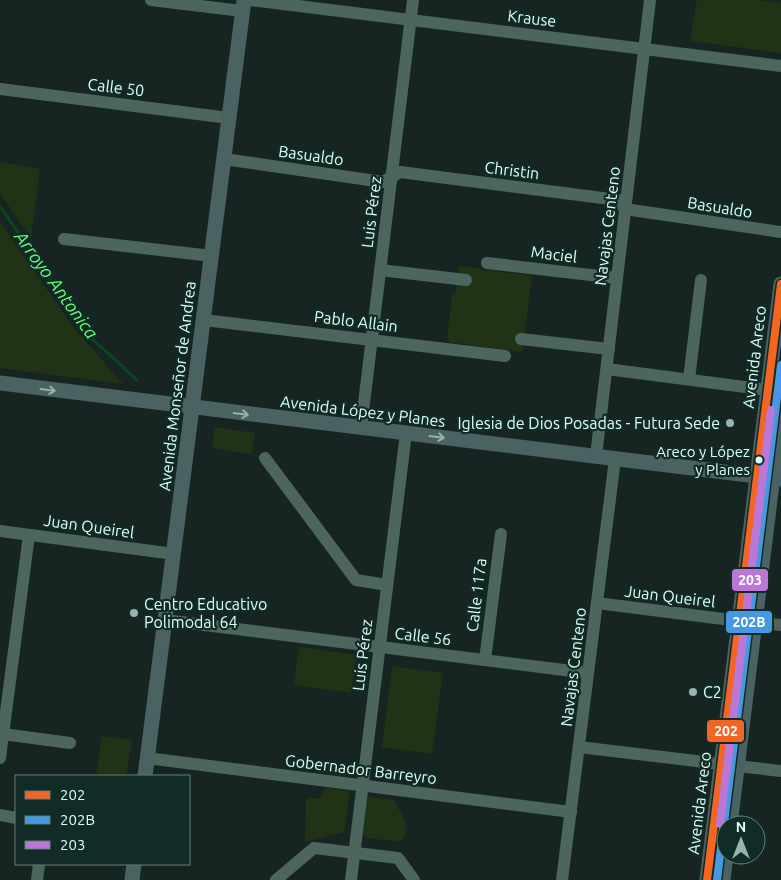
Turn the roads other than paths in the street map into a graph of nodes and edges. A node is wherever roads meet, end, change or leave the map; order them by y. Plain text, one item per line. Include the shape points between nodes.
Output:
1 (150, 0) edge
2 (413, 0) edge
3 (650, 0) edge
4 (245, 4) edge
5 (411, 20) junction
6 (644, 49) junction
7 (781, 66) edge
8 (0, 89) edge
9 (229, 118) junction
10 (224, 159) junction
11 (392, 176) junction
12 (625, 209) junction
13 (781, 232) edge
14 (64, 239) dead end
15 (212, 256) junction
16 (487, 263) dead end
17 (380, 270) junction
18 (617, 278) junction
19 (466, 280) dead end
20 (701, 280) dead end
21 (781, 284) edge
22 (204, 320) junction
23 (521, 339) dead end
24 (372, 340) junction
25 (609, 349) junction
26 (505, 356) dead end
27 (607, 368) junction
28 (689, 380) junction
29 (0, 384) edge
30 (768, 390) junction
31 (193, 408) junction
32 (781, 411) edge
33 (361, 428) junction
34 (406, 434) junction
35 (596, 456) junction
36 (265, 458) dead end
37 (615, 459) junction
38 (757, 476) junction
39 (777, 479) edge
40 (0, 531) edge
41 (500, 534) dead end
42 (29, 535) junction
43 (174, 554) junction
44 (387, 585) junction
45 (597, 603) junction
46 (165, 620) junction
47 (739, 621) junction
48 (755, 622) junction
49 (781, 625) edge
50 (380, 647) junction
51 (484, 660) junction
52 (588, 673) junction
53 (3, 734) junction
54 (70, 743) dead end
55 (579, 747) junction
56 (0, 758) edge
57 (147, 758) junction
58 (721, 764) junction
59 (737, 766) junction
60 (781, 771) edge
61 (145, 775) edge
62 (363, 785) junction
63 (571, 812) junction
64 (731, 815) edge
65 (0, 816) edge
66 (15, 818) edge
67 (355, 851) junction
68 (39, 865) edge
69 (134, 865) edge
70 (725, 865) edge
71 (37, 880) edge
72 (132, 880) edge
73 (276, 880) edge
74 (351, 880) edge
75 (414, 880) edge
76 (562, 880) edge
77 (707, 880) edge
78 (723, 880) edge

1 - 4 street, Krause
2 - 5 street, Luis Pérez
3 - 6 street, Navajas Centeno
4 - 5 street, Krause
4 - 9 main road, Avenida Monseñor de Andrea
5 - 6 street, Krause
5 - 11 street, Luis Pérez
6 - 7 street, Krause
6 - 12 street, Navajas Centeno
8 - 9 street, Calle 50
9 - 10 main road, Avenida Monseñor de Andrea
10 - 11 street, Basualdo via 383,182
10 - 15 main road, Avenida Monseñor de Andrea
11 - 12 street, Christin via 400,172 618,200
11 - 17 street, Luis Pérez
12 - 13 street, Basualdo
12 - 18 street, Navajas Centeno
14 - 15 street
15 - 22 main road, Avenida Monseñor de Andrea
16 - 18 street, Maciel
17 - 19 street
17 - 24 street, Luis Pérez
18 - 25 street, Navajas Centeno
20 - 28 street
21 - 30 main road, Avenida Areco
22 - 24 street, Pablo Allain
22 - 31 main road, Avenida Monseñor de Andrea
23 - 25 street
24 - 26 street, Pablo Allain
24 - 33 street, Luis Pérez
25 - 27 street, Navajas Centeno
27 - 28 street
27 - 35 street, Navajas Centeno
28 - 30 street
29 -> 31 main road, Avenida López y Planes
30 - 38 main road, Avenida Areco
31 -> 33 main road, Avenida López y Planes
31 - 43 main road, Avenida Monseñor de Andrea
32 - 39 main road, Avenida Areco
33 - 34 main road, Avenida López y Planes
34 -> 35 main road, Avenida López y Planes
34 - 44 street, Luis Pérez
35 - 37 main road, Avenida López y Planes
36 - 44 street via 356,580
37 - 38 main road, Avenida López y Planes
37 - 45 street, Navajas Centeno
38 - 39 main road, Avenida López y Planes
38 - 47 main road, Avenida Areco
39 - 48 main road, Avenida Areco
40 - 42 street, Juan Queirel
41 - 51 street, Calle 117a
42 - 43 street, Juan Queirel
42 - 53 street
43 - 46 main road, Avenida Monseñor de Andrea
44 - 50 street, Luis Pérez
45 - 47 street, Juan Queirel
45 - 52 street, Navajas Centeno
46 - 50 street, Calle 56
46 - 57 main road, Avenida Monseñor de Andrea
47 - 58 main road, Avenida Areco
48 - 49 street
48 - 59 main road, Avenida Areco
50 - 51 street, Calle 56
50 - 62 street, Luis Pérez
51 - 52 street, Calle 56
52 - 55 street, Navajas Centeno
53 - 54 street
53 - 56 street
55 - 58 street
55 - 63 street, Navajas Centeno
57 - 61 main road, Avenida Monseñor de Andrea
57 - 62 street, Gobernador Barreyro
58 - 77 main road, Avenida Areco
59 - 60 street
59 - 64 main road, Avenida Areco
62 - 63 street, Gobernador Barreyro
62 - 67 street, Luis Pérez
63 - 76 street, Navajas Centeno
65 - 66 street
67 - 73 street via 314,848
67 - 74 street, Luis Pérez
67 - 75 street via 398,858
68 - 71 street
69 - 72 main road
70 - 78 main road, Avenida Areco

